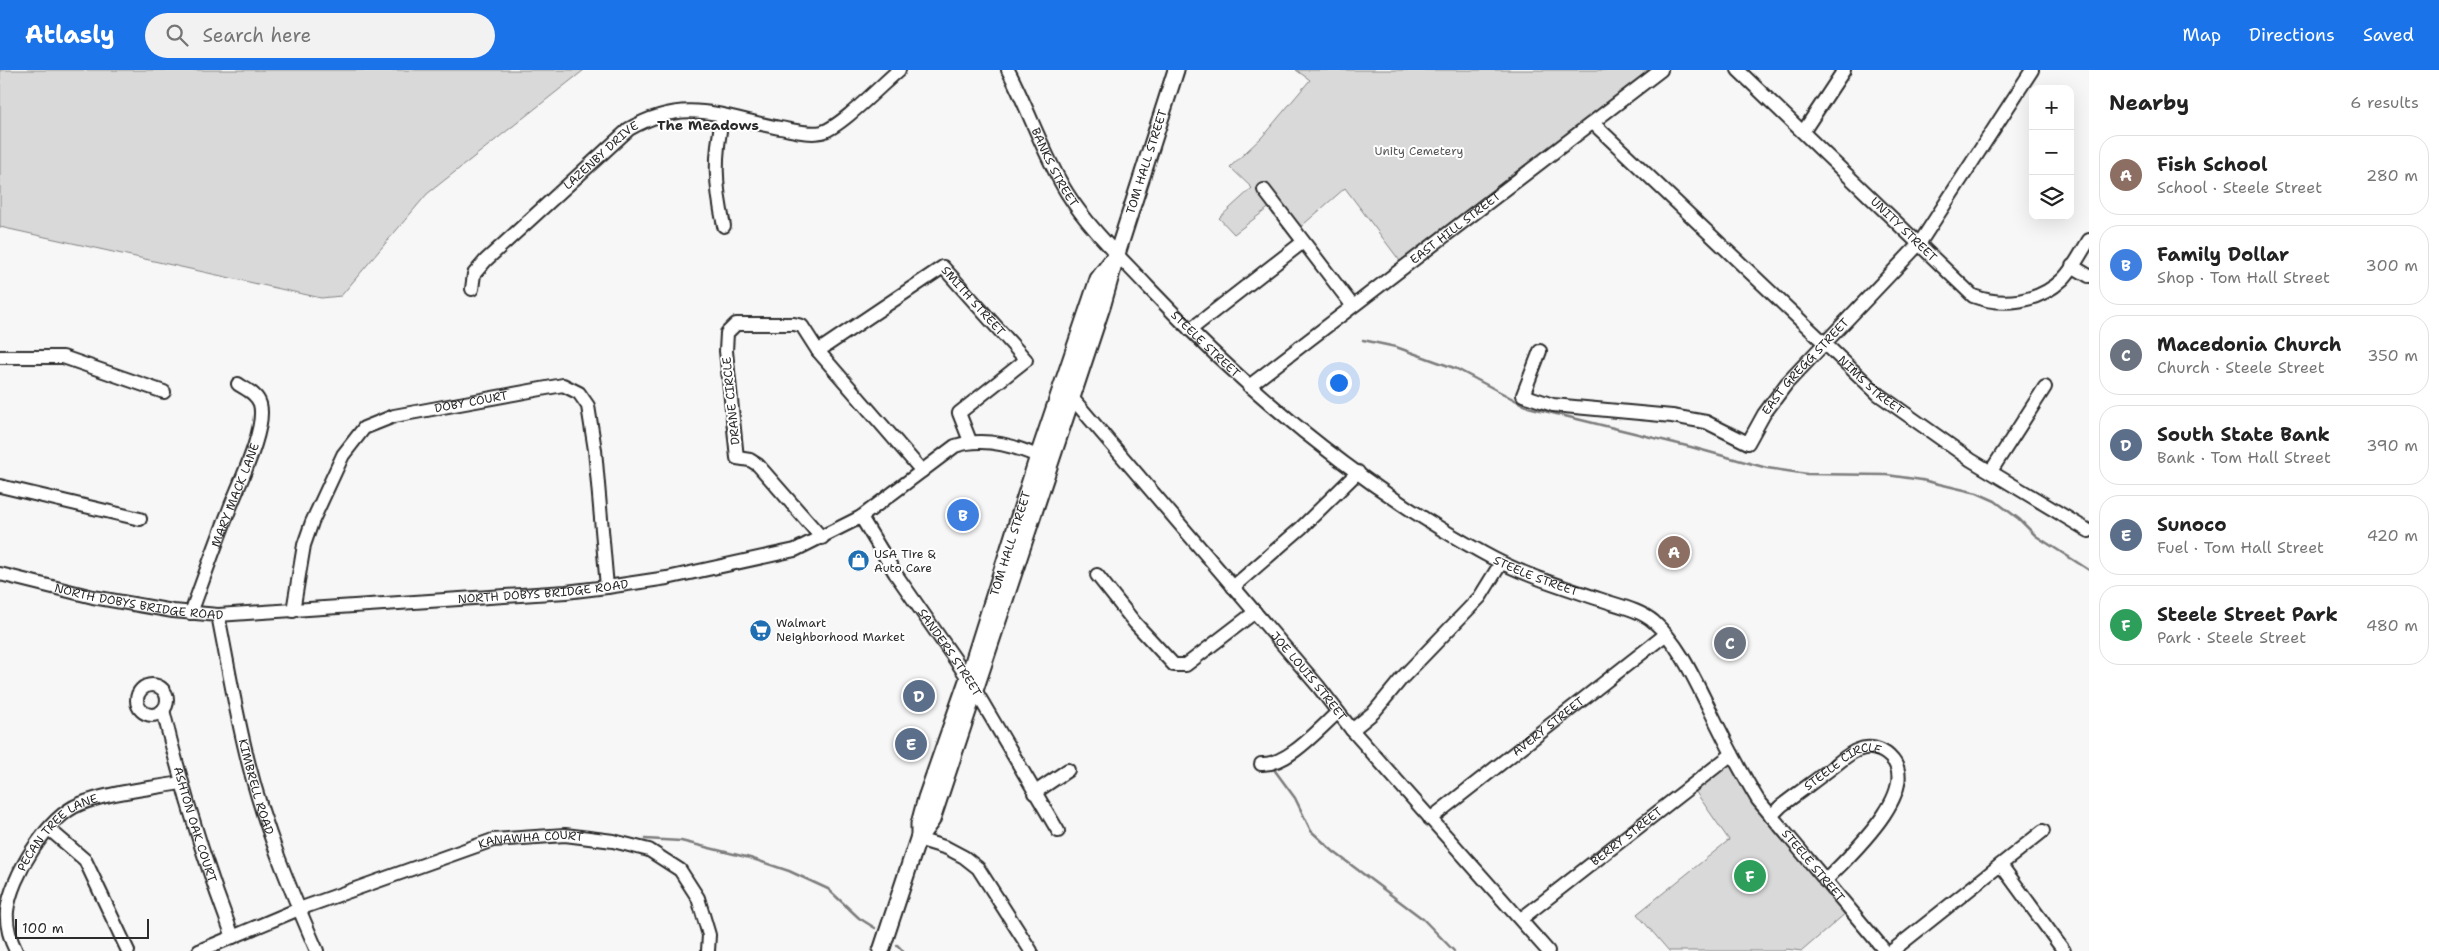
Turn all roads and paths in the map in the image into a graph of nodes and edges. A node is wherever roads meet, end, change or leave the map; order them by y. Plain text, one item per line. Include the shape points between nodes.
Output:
1 (899, 70) edge
2 (1008, 70) edge
3 (1176, 70) edge
4 (1661, 70) edge
5 (1738, 70) edge
6 (1844, 70) edge
7 (2032, 70) edge
8 (722, 115) junction
9 (1593, 123) junction
10 (1804, 132) junction
11 (1264, 190) dead end
12 (724, 226) dead end
13 (2089, 240) edge
14 (1303, 242) junction
15 (1919, 244) junction
16 (1117, 254) junction
17 (2072, 266) junction
18 (2089, 276) edge
19 (472, 289) dead end
20 (1352, 305) junction
21 (1190, 330) junction
22 (1823, 344) junction
23 (818, 351) junction
24 (1540, 351) dead end
25 (0, 357) edge
26 (238, 384) dead end
27 (1249, 386) junction
28 (2045, 387) dead end
29 (164, 392) dead end
30 (1073, 399) junction
31 (970, 441) junction
32 (1044, 459) junction
33 (922, 471) junction
34 (1991, 471) junction
35 (1358, 472) junction
36 (0, 486) edge
37 (861, 517) junction
38 (140, 519) dead end
39 (2089, 532) edge
40 (822, 538) junction
41 (1501, 563) junction
42 (0, 574) edge
43 (1097, 575) dead end
44 (607, 586) junction
45 (1233, 587) junction
46 (293, 611) junction
47 (1255, 612) junction
48 (191, 613) junction
49 (218, 615) junction
50 (1665, 634) junction
51 (971, 684) junction
52 (163, 710) dead end
53 (1338, 712) junction
54 (1352, 730) junction
55 (1732, 754) junction
56 (1261, 764) dead end
57 (1068, 770) dead end
58 (180, 782) junction
59 (1034, 793) junction
60 (1771, 816) junction
61 (1430, 819) junction
62 (49, 829) junction
63 (2042, 831) dead end
64 (1058, 832) dead end
65 (918, 840) junction
66 (2001, 865) junction
67 (1825, 881) junction
68 (299, 909) junction
69 (1521, 919) junction
70 (233, 937) junction
71 (16, 951) edge
72 (128, 951) edge
73 (199, 951) edge
74 (317, 951) edge
75 (708, 951) edge
76 (881, 951) edge
77 (1031, 951) edge
78 (1548, 951) edge
79 (1885, 951) edge
80 (1892, 951) edge
81 (2064, 951) edge

1 - 8 street, LAZENBY DRIVE via 840,122 822,132 800,132
2 - 16 street, BANKS STREET via 1067,193
3 - 16 main road, TOM HALL STREET
4 - 9 street, EAST HILL STREET
5 - 10 street, UNITY STREET
6 - 10 street
7 - 15 street, EAST GREGG STREET
8 - 12 street via 715,175
8 - 19 street, LAZENBY DRIVE via 692,110 666,113 629,129 486,260 474,274
9 - 20 street, EAST HILL STREET
9 - 22 street, NIMS STREET
10 - 15 street, UNITY STREET
11 - 14 street
13 - 17 street, UNITY STREET
14 - 20 street
14 - 21 street
15 - 17 street, UNITY STREET via 1973,296 1991,302 2013,302 2037,296 2063,279
15 - 22 street, EAST GREGG STREET
16 - 21 street, STEELE STREET
16 - 30 main road, TOM HALL STREET
16 - 32 main road, TOM HALL STREET via 1098,279
17 - 18 street
20 - 27 street, EAST HILL STREET
21 - 27 street, STEELE STREET
22 - 24 street, EAST GREGG STREET via 1787,383 1748,443 1706,422 1553,405 1523,394
22 - 34 street, NIMS STREET via 1878,394 1944,442
23 - 31 street, SMITH STREET via 943,267 1026,360 959,413
23 - 33 street
23 - 40 street, DRANE CIRCLE via 802,326 794,324 736,324 727,333 737,458 758,465
25 - 29 street via 63,357
26 - 48 street, MARY MACK LANE via 257,397 261,406 257,434 246,473 228,511
27 - 35 street, STEELE STREET
28 - 34 street
30 - 32 main road, TOM HALL STREET
30 - 45 street, JOE LOUIS STREET
31 - 32 street via 987,441
31 - 33 street, NORTH DOBYS BRIDGE ROAD via 955,446
32 - 51 main road, TOM HALL STREET
33 - 37 street, NORTH DOBYS BRIDGE ROAD
34 - 39 street, NIMS STREET
35 - 41 street, STEELE STREET via 1440,528
35 - 45 street via 1301,528
36 - 38 street
37 - 40 street, NORTH DOBYS BRIDGE ROAD
37 - 51 street, SANDERS STREET
40 - 44 street, NORTH DOBYS BRIDGE ROAD via 795,550 735,564
41 - 50 street, STEELE STREET via 1626,608 1653,621
41 - 54 street via 1480,597 1374,712
42 - 48 street, NORTH DOBYS BRIDGE ROAD via 93,597
43 - 47 street via 1134,623 1174,665 1186,665
44 - 46 street, NORTH DOBYS BRIDGE ROAD via 566,592
44 - 46 street, DOBY COURT via 588,406 579,393 563,385 394,416 364,428 343,455 312,522 304,545
45 - 47 street, JOE LOUIS STREET
46 - 49 street, NORTH DOBYS BRIDGE ROAD
47 - 53 street, JOE LOUIS STREET
48 - 49 street, NORTH DOBYS BRIDGE ROAD
49 - 68 street, KIMBRELL ROAD via 249,765 261,808
50 - 55 street, STEELE STREET via 1693,676
50 - 61 street, AVERY STREET
51 - 59 street, SANDERS STREET
51 - 65 main road, TOM HALL STREET via 932,820
52 - 58 street, ASHTON OAK COURT
53 - 54 street, JOE LOUIS STREET
53 - 56 street via 1290,755 1272,765
54 - 61 street, JOE LOUIS STREET
55 - 60 street, STEELE STREET via 1743,777
55 - 69 street, BERRY STREET
57 - 59 street
58 - 62 street, PECAN TREE LANE via 80,804
58 - 70 street, ASHTON OAK COURT
59 - 64 street, SANDERS STREET
60 - 67 street, STEELE STREET
60 - 67 street, STEELE CIRCLE via 1860,749 1877,749 1896,763 1900,775 1891,804 1860,845
61 - 69 street, JOE LOUIS STREET
62 - 71 street, PECAN TREE LANE via 18,875 8,902 9,930
62 - 72 street via 85,860
63 - 66 street
65 - 76 main road, TOM HALL STREET
65 - 77 street via 947,848 978,868
66 - 80 street
66 - 81 street
67 - 79 street, STEELE STREET
68 - 70 street, KANAWHA COURT
68 - 74 street, KIMBRELL ROAD
68 - 75 street, KANAWHA COURT via 493,840 565,835 613,841 649,850 680,870 698,898 709,935
69 - 78 street, JOE LOUIS STREET
70 - 73 street, KANAWHA COURT

